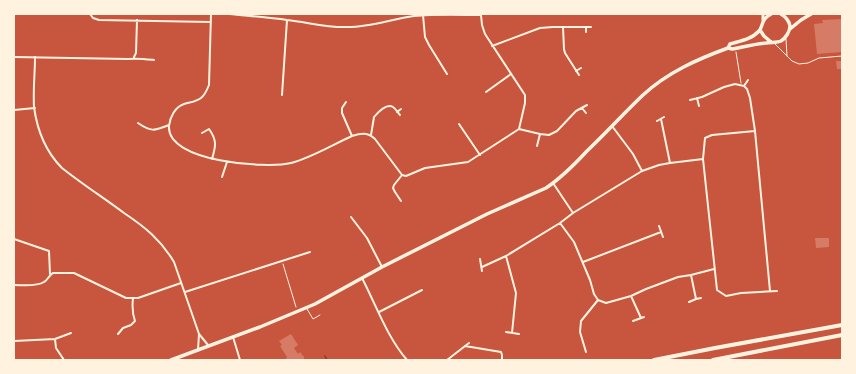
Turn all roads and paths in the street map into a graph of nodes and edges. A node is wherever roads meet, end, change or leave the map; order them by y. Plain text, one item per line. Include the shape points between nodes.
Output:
1 (90, 14) edge
2 (211, 14) edge
3 (230, 14) edge
4 (763, 14) edge
5 (771, 14) edge
6 (781, 14) edge
7 (787, 14) edge
8 (811, 14) edge
9 (423, 15) junction
10 (481, 15) edge
11 (137, 20) junction
12 (287, 20) junction
13 (763, 20) junction
14 (211, 22) junction
15 (563, 27) junction
16 (586, 27) junction
17 (591, 27) dead end
18 (790, 29) junction
19 (760, 30) junction
20 (586, 32) dead end
21 (786, 37) junction
22 (772, 42) junction
23 (492, 46) junction
24 (728, 48) junction
25 (736, 51) dead end
26 (842, 56) edge
27 (14, 57) edge
28 (35, 57) junction
29 (787, 57) junction
30 (134, 58) junction
31 (154, 60) dead end
32 (582, 68) dead end
33 (576, 72) junction
34 (447, 74) dead end
35 (511, 74) junction
36 (579, 75) dead end
37 (748, 80) dead end
38 (740, 85) junction
39 (744, 86) junction
40 (486, 92) dead end
41 (282, 95) dead end
42 (697, 98) junction
43 (690, 100) dead end
44 (346, 102) dead end
45 (587, 105) dead end
46 (699, 106) dead end
47 (35, 108) junction
48 (582, 108) junction
49 (401, 109) dead end
50 (14, 110) edge
51 (397, 112) junction
52 (586, 113) dead end
53 (400, 115) dead end
54 (664, 117) dead end
55 (661, 119) junction
56 (657, 121) dead end
57 (138, 123) dead end
58 (459, 124) dead end
59 (464, 124) dead end
60 (169, 125) junction
61 (612, 126) junction
62 (461, 127) junction
63 (519, 129) junction
64 (755, 131) junction
65 (202, 133) dead end
66 (540, 134) junction
67 (371, 135) junction
68 (352, 136) junction
69 (537, 146) dead end
70 (480, 155) junction
71 (212, 159) junction
72 (703, 159) junction
73 (227, 162) junction
74 (670, 163) junction
75 (642, 171) junction
76 (402, 175) junction
77 (222, 177) dead end
78 (553, 183) junction
79 (402, 200) dead end
80 (573, 214) junction
81 (351, 217) dead end
82 (560, 223) junction
83 (659, 226) dead end
84 (661, 232) junction
85 (663, 237) dead end
86 (14, 240) edge
87 (310, 252) dead end
88 (506, 256) junction
89 (480, 259) dead end
90 (282, 260) junction
91 (583, 262) junction
92 (382, 267) junction
93 (482, 267) junction
94 (714, 269) junction
95 (482, 271) dead end
96 (50, 274) junction
97 (691, 275) junction
98 (362, 278) junction
99 (181, 283) junction
100 (14, 285) edge
101 (422, 290) dead end
102 (770, 291) junction
103 (777, 291) dead end
104 (185, 292) junction
105 (631, 296) junction
106 (134, 298) junction
107 (701, 298) dead end
108 (696, 299) junction
109 (598, 300) junction
110 (689, 302) dead end
111 (296, 307) dead end
112 (306, 308) junction
113 (379, 312) junction
114 (320, 315) dead end
115 (633, 321) dead end
116 (842, 325) edge
117 (506, 332) dead end
118 (71, 333) dead end
119 (512, 333) junction
120 (118, 334) dead end
121 (199, 334) junction
122 (519, 334) dead end
123 (842, 335) edge
124 (233, 337) junction
125 (55, 339) junction
126 (14, 341) edge
127 (469, 343) dead end
128 (208, 346) junction
129 (465, 346) junction
130 (198, 350) junction
131 (586, 352) dead end
132 (406, 359) edge
133 (64, 360) edge
134 (171, 360) edge
135 (240, 360) edge
136 (402, 360) edge
137 (447, 360) edge
138 (502, 360) edge
139 (654, 360) edge
140 (713, 360) edge

1 - 11 street via 99,20
2 - 14 street
3 - 12 street
4 - 13 main road
5 - 13 main road
6 - 7 main road
6 - 18 main road via 785,16
8 - 18 main road
9 - 10 street
9 - 12 street via 349,27
9 - 34 street via 425,37
10 - 23 street via 483,30
11 - 14 street
11 - 30 street
12 - 41 street
13 - 19 main road
14 - 60 street via 207,91 198,100 178,107 172,114
15 - 16 street
15 - 23 street via 540,28
15 - 33 street via 565,53
16 - 17 street
16 - 20 street
18 - 21 main road
19 - 22 main road via 767,40
19 - 24 main road via 750,37 730,44
21 - 22 main road via 779,42
21 - 29 lane
22 - 24 main road
22 - 29 lane
23 - 35 street
24 - 61 main road via 678,69 644,94
25 - 38 path
26 - 29 lane via 819,58 799,64
27 - 28 street
28 - 30 street
28 - 47 street
30 - 31 street
32 - 33 street
33 - 36 street
35 - 40 street
35 - 63 street via 525,98
37 - 39 street
38 - 39 street
38 - 42 street via 724,86
39 - 64 street via 750,98
42 - 43 street
42 - 46 street
44 - 68 street via 342,111
45 - 48 street
47 - 50 street
47 - 99 street via 42,139 57,163 156,237 171,258
48 - 52 street
48 - 66 street via 555,133
49 - 51 street
51 - 53 street
51 - 67 street via 390,106 375,115
54 - 55 street
55 - 56 street
55 - 74 street
57 - 60 street via 148,130
58 - 62 street
59 - 62 street
60 - 71 street via 171,135 180,145
61 - 75 street via 634,154
61 - 78 main road
62 - 70 street
63 - 66 street
63 - 70 street
64 - 72 street via 712,135 705,138
64 - 102 street
65 - 71 street via 209,129 213,136 215,145
66 - 69 street
67 - 68 street via 360,133
67 - 76 street
68 - 73 street via 291,163 254,165
70 - 76 street via 468,162 425,168 406,176
71 - 73 street
72 - 74 street
72 - 94 street
73 - 77 street
74 - 75 street
75 - 80 street
76 - 79 street via 393,188
78 - 80 street
78 - 92 main road
80 - 82 street
81 - 92 street via 367,238
82 - 88 street
82 - 91 street via 574,242
83 - 84 street
84 - 85 street
84 - 91 street
86 - 96 street via 49,251
87 - 90 street
88 - 93 street
88 - 119 street via 516,293
89 - 93 street
90 - 104 street
90 - 111 path
91 - 109 street
92 - 98 main road
93 - 95 street
94 - 97 street
94 - 102 street via 716,290 726,296
96 - 100 street via 46,281 38,284
96 - 106 street via 74,273 126,298
97 - 105 street via 678,277
97 - 108 street
98 - 112 main road
98 - 113 street
99 - 104 street
99 - 106 street
101 - 113 street
102 - 103 street
104 - 121 street
105 - 109 street via 606,303
105 - 115 street via 642,317
106 - 120 street via 132,312 135,321
107 - 108 street
108 - 110 street
109 - 131 street via 581,321 580,332
112 - 114 lane via 313,319
112 - 124 main road
113 - 132 street via 390,337
116 - 139 highway
117 - 119 street
118 - 125 street
119 - 122 street
121 - 128 street
121 - 130 street
123 - 140 highway
124 - 128 main road
124 - 135 street
125 - 126 street
125 - 133 street via 56,348
127 - 129 street
128 - 130 main road
129 - 137 street
129 - 138 street via 501,352
130 - 134 main road
132 - 136 street

